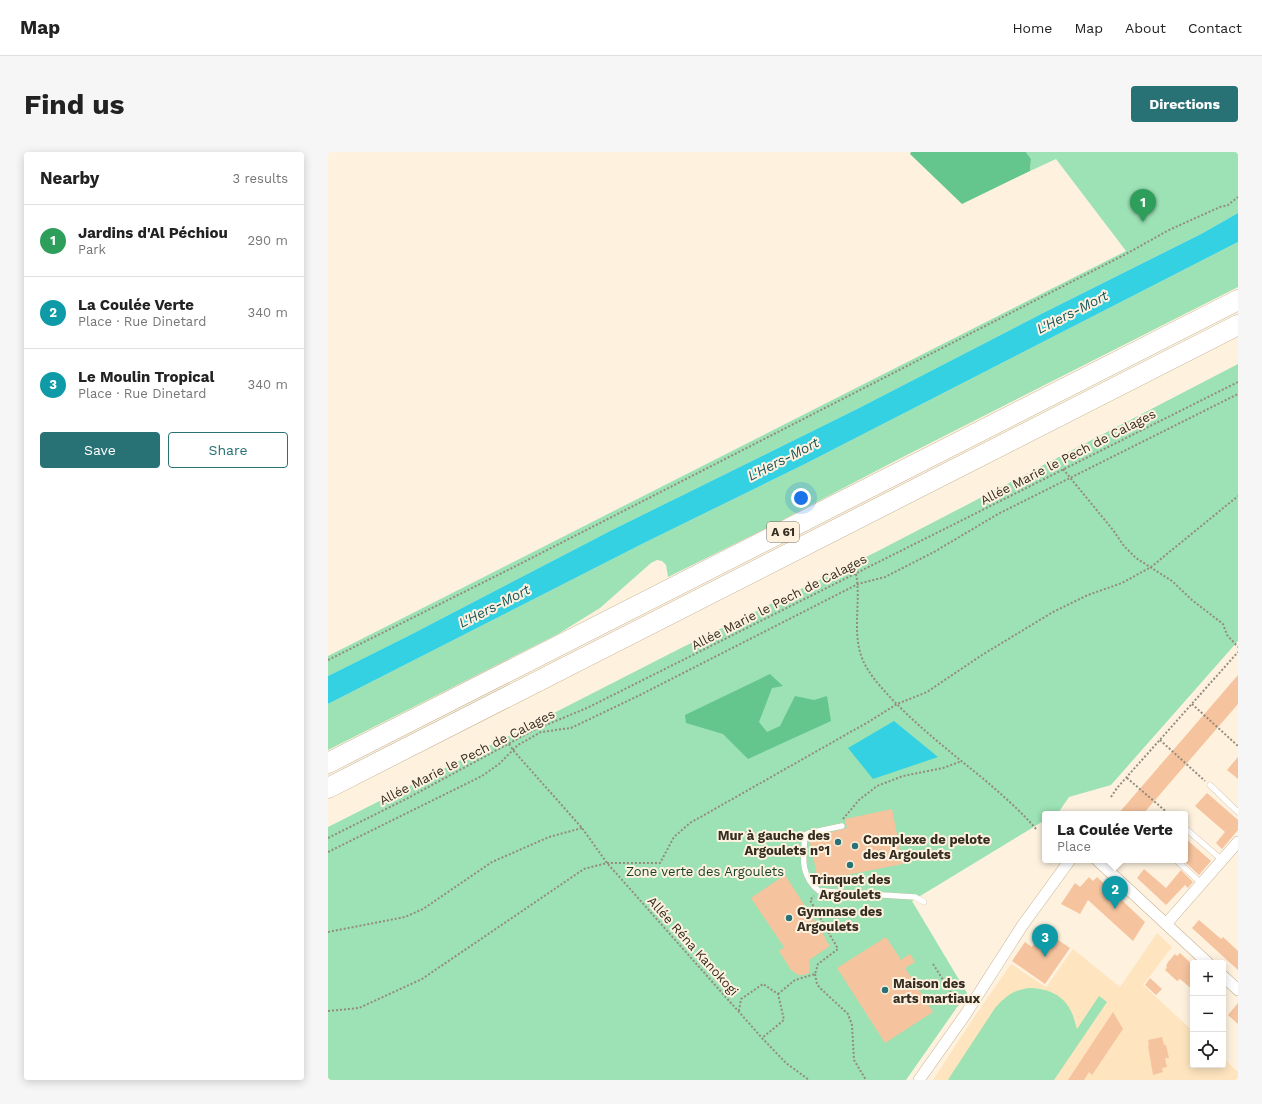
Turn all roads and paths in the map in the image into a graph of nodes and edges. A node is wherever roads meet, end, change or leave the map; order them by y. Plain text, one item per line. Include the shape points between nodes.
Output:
1 (1238, 197) edge
2 (1238, 300) edge
3 (1238, 325) edge
4 (1238, 382) edge
5 (1238, 394) edge
6 (1064, 469) junction
7 (1070, 478) junction
8 (1238, 496) edge
9 (1151, 567) junction
10 (856, 574) junction
11 (858, 584) junction
12 (1238, 647) edge
13 (1238, 652) edge
14 (328, 660) edge
15 (897, 704) junction
16 (1192, 704) junction
17 (1160, 740) junction
18 (509, 744) junction
19 (1238, 746) edge
20 (513, 750) junction
21 (962, 761) junction
22 (328, 763) edge
23 (1127, 778) junction
24 (1210, 785) joint
25 (328, 788) edge
26 (1111, 797) dead end
27 (1166, 811) edge
28 (1238, 812) edge
29 (842, 826) joint
30 (582, 828) junction
31 (1036, 829) dead end
32 (1188, 831) edge
33 (328, 838) edge
34 (1238, 842) edge
35 (328, 852) edge
36 (1222, 860) junction
37 (607, 863) junction
38 (1068, 863) edge
39 (1100, 863) edge
40 (1179, 863) edge
41 (1202, 884) junction
42 (820, 891) junction
43 (924, 902) dead end
44 (1166, 924) junction
45 (328, 932) edge
46 (1205, 960) edge
47 (933, 964) dead end
48 (815, 974) junction
49 (1226, 979) edge
50 (1238, 990) edge
51 (778, 994) junction
52 (328, 1011) edge
53 (738, 1011) junction
54 (965, 1014) junction
55 (762, 1038) junction
56 (809, 1080) edge
57 (866, 1080) edge
58 (919, 1080) edge

1 - 14 path via 1228,205 1151,240
2 - 22 highway, A 61
3 - 25 highway, A 61
4 - 6 path, Allée Marie le Pech de Calages
5 - 7 path
6 - 7 path
6 - 10 path, Allée Marie le Pech de Calages
7 - 9 path via 1124,546 1136,558
7 - 11 path via 998,514 934,552 885,576
8 - 9 path
9 - 12 path via 1172,581 1223,624 1227,635
9 - 15 path via 1122,583 1088,594 1053,612 926,692
10 - 11 path
10 - 18 path, Allée Marie le Pech de Calages
11 - 15 path via 857,623 860,653 873,677
11 - 20 path via 640,696 571,728 541,732
13 - 16 path
15 - 21 path
15 - 37 path via 690,823 674,837 660,864
16 - 17 path
16 - 19 path
17 - 23 path
17 - 24 path
18 - 20 path, Allée Réna Kanokogi
18 - 33 path, Allée Marie le Pech de Calages
20 - 30 path, Allée Réna Kanokogi
20 - 35 path via 500,764 482,776
21 - 29 path via 877,786 859,800 843,818
21 - 31 path via 1012,803
23 - 26 path
23 - 27 path
24 - 28 lane
29 - 42 lane via 805,835 804,871 812,885
30 - 37 path, Allée Réna Kanokogi
30 - 45 path via 549,837 492,862 423,909 405,916
32 - 36 lane
34 - 36 street
36 - 41 street
37 - 52 path via 584,868 422,979 359,1008
37 - 53 path, Allée Réna Kanokogi
38 - 54 street via 1022,926
39 - 44 street
40 - 41 lane
41 - 44 street
42 - 43 lane via 915,897
42 - 48 path via 810,900 838,949 818,964
44 - 46 street
47 - 54 path
48 - 51 path via 795,980
48 - 57 path via 817,984 848,1014 852,1025 854,1060
49 - 50 street
51 - 53 path via 763,984 742,999
51 - 55 path via 784,1020
53 - 55 path, Allée Réna Kanokogi
54 - 58 street
55 - 56 path, Allée Réna Kanokogi via 786,1064

